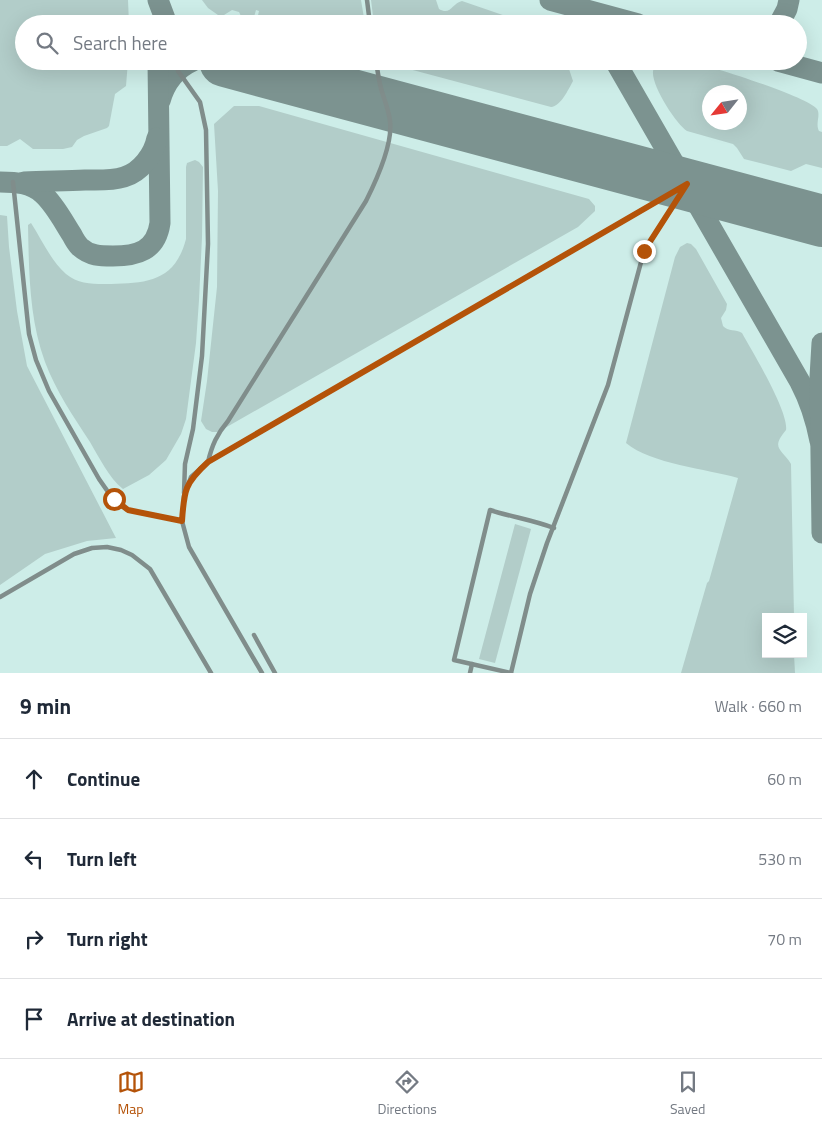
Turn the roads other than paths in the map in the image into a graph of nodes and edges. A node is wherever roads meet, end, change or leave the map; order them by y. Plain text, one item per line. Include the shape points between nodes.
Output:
1 (366, 0) edge
2 (368, 15) edge
3 (378, 70) edge
4 (178, 71) dead end
5 (13, 182) dead end
6 (208, 462) junction
7 (184, 496) junction
8 (182, 521) junction
9 (554, 528) junction
10 (0, 597) edge
11 (254, 635) dead end
12 (472, 664) junction
13 (211, 673) edge
14 (262, 673) edge
15 (275, 673) edge
16 (470, 673) edge
17 (511, 673) edge

1 - 2 lane
3 - 6 lane via 391,132 371,190 216,435
4 - 7 lane via 200,102 206,130 208,244 202,356 185,464
5 - 8 lane via 29,334 50,391 99,479 114,499 128,510
6 - 7 lane via 192,477
6 - 9 lane via 687,184 644,251 608,385
7 - 8 lane
8 - 14 lane via 189,547
9 - 12 lane via 490,510 454,660
9 - 17 lane via 530,594
10 - 13 lane via 74,554 92,548 121,550 150,569
11 - 15 lane
12 - 16 lane
12 - 17 lane

